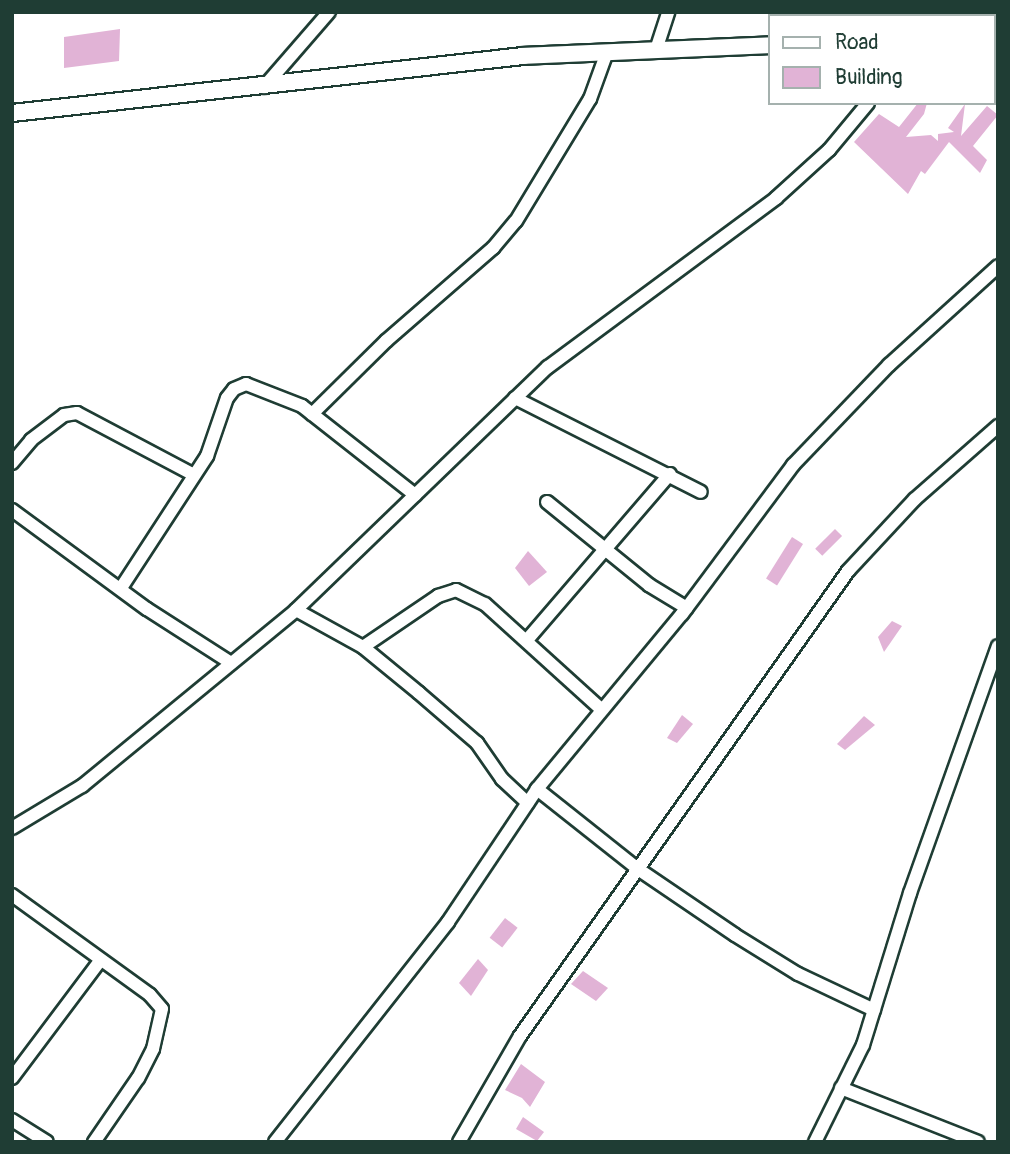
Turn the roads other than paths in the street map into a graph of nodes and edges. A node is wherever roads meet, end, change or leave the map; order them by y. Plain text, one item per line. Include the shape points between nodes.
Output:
1 (329, 12) edge
2 (668, 12) edge
3 (768, 45) edge
4 (656, 50) junction
5 (607, 52) junction
6 (264, 87) junction
7 (866, 105) edge
8 (12, 114) edge
9 (998, 266) edge
10 (515, 398) junction
11 (312, 414) junction
12 (998, 426) edge
13 (12, 463) edge
14 (670, 474) junction
15 (194, 475) junction
16 (701, 492) dead end
17 (415, 495) junction
18 (547, 502) dead end
19 (12, 510) edge
20 (605, 552) junction
21 (121, 588) junction
22 (687, 608) junction
23 (296, 610) junction
24 (527, 640) junction
25 (998, 646) edge
26 (363, 647) junction
27 (231, 663) junction
28 (601, 709) junction
29 (537, 789) junction
30 (528, 803) junction
31 (12, 828) edge
32 (638, 869) junction
33 (12, 895) edge
34 (100, 961) junction
35 (874, 1010) junction
36 (12, 1078) edge
37 (841, 1088) junction
38 (12, 1120) edge
39 (47, 1142) edge
40 (94, 1142) edge
41 (275, 1142) edge
42 (459, 1142) edge
43 (815, 1142) edge
44 (978, 1142) edge

1 - 6 street
2 - 4 street
3 - 4 street
4 - 5 street
5 - 6 street via 523,56
5 - 11 street via 590,99 516,221 493,248 386,341
6 - 8 street
7 - 10 street via 829,150 776,198 602,324
9 - 22 street via 889,365 793,465
10 - 14 street
10 - 17 street
11 - 15 street via 264,389 246,384 234,389
11 - 17 street
12 - 32 street via 915,499 848,571
13 - 15 street via 31,440 64,415 77,413
14 - 16 street
14 - 20 street
15 - 21 street
17 - 23 street
18 - 20 street
19 - 21 street
20 - 22 street
20 - 24 street
21 - 27 street
22 - 28 street
23 - 26 street
23 - 27 street
24 - 26 street via 485,604 456,590 438,596
24 - 28 street
25 - 35 street via 910,893
26 - 30 street via 477,743 502,779
27 - 31 street via 82,786
28 - 29 street
29 - 30 street
29 - 32 street
30 - 41 street via 449,922
32 - 35 street via 798,974
32 - 42 street via 520,1036
33 - 34 street
34 - 36 street
34 - 40 street via 150,995 162,1009 153,1049
35 - 37 street
37 - 43 street
37 - 44 street
38 - 39 street

